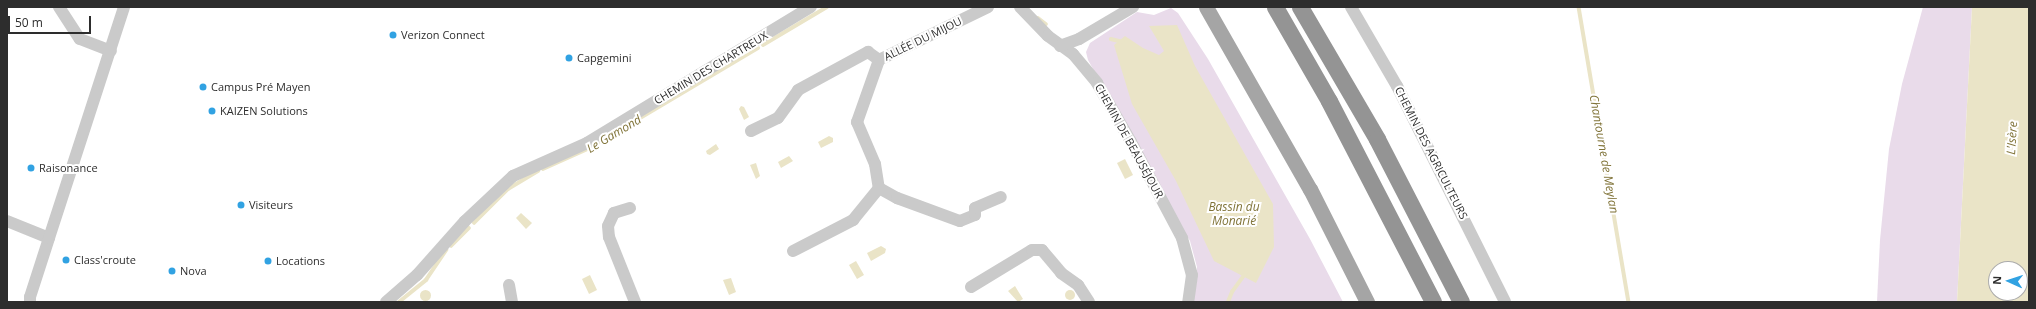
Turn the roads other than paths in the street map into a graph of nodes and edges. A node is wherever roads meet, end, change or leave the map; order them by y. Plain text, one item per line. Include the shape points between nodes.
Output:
1 (59, 7) edge
2 (124, 7) edge
3 (811, 7) edge
4 (988, 7) edge
5 (1020, 7) edge
6 (1133, 7) edge
7 (1206, 7) edge
8 (1275, 7) edge
9 (1300, 7) edge
10 (1351, 7) edge
11 (1060, 46) junction
12 (111, 51) junction
13 (879, 60) junction
14 (751, 131) dead end
15 (879, 188) junction
16 (1001, 197) dead end
17 (630, 208) dead end
18 (7, 221) edge
19 (48, 238) junction
20 (793, 251) dead end
21 (509, 285) dead end
22 (971, 287) dead end
23 (30, 302) edge
24 (386, 302) edge
25 (512, 302) edge
26 (635, 302) edge
27 (1089, 302) edge
28 (1188, 302) edge
29 (1367, 302) edge
30 (1433, 302) edge
31 (1460, 302) edge
32 (1505, 302) edge

1 - 12 street via 80,39
2 - 12 street
3 - 24 street, CHEMIN DES CHARTREUX via 588,143 513,176 465,222 417,275
4 - 13 street, ALLÉE DU MIJOU
5 - 11 street, CHEMIN DE BEAUSÉJOUR
6 - 11 street via 1079,39
7 - 29 main road via 1310,188
8 - 30 highway via 1332,108
9 - 31 highway via 1377,139
10 - 32 street, CHEMIN DES AGRICULTEURS via 1396,86
11 - 28 street, CHEMIN DE BEAUSÉJOUR via 1073,54 1097,83 1182,238 1192,275
12 - 19 street
13 - 14 street, ALLÉE DU MIJOU via 868,52 805,86 798,90 778,118
13 - 15 street, ALLÉE DU MIJOU via 857,122 875,164
15 - 16 street via 897,198 960,221 975,215 975,208
15 - 20 street via 853,220
17 - 26 street via 614,213 608,226 609,237
18 - 19 street
19 - 23 street
21 - 25 street
22 - 27 street via 1032,250 1042,250 1049,255 1061,273 1078,285

